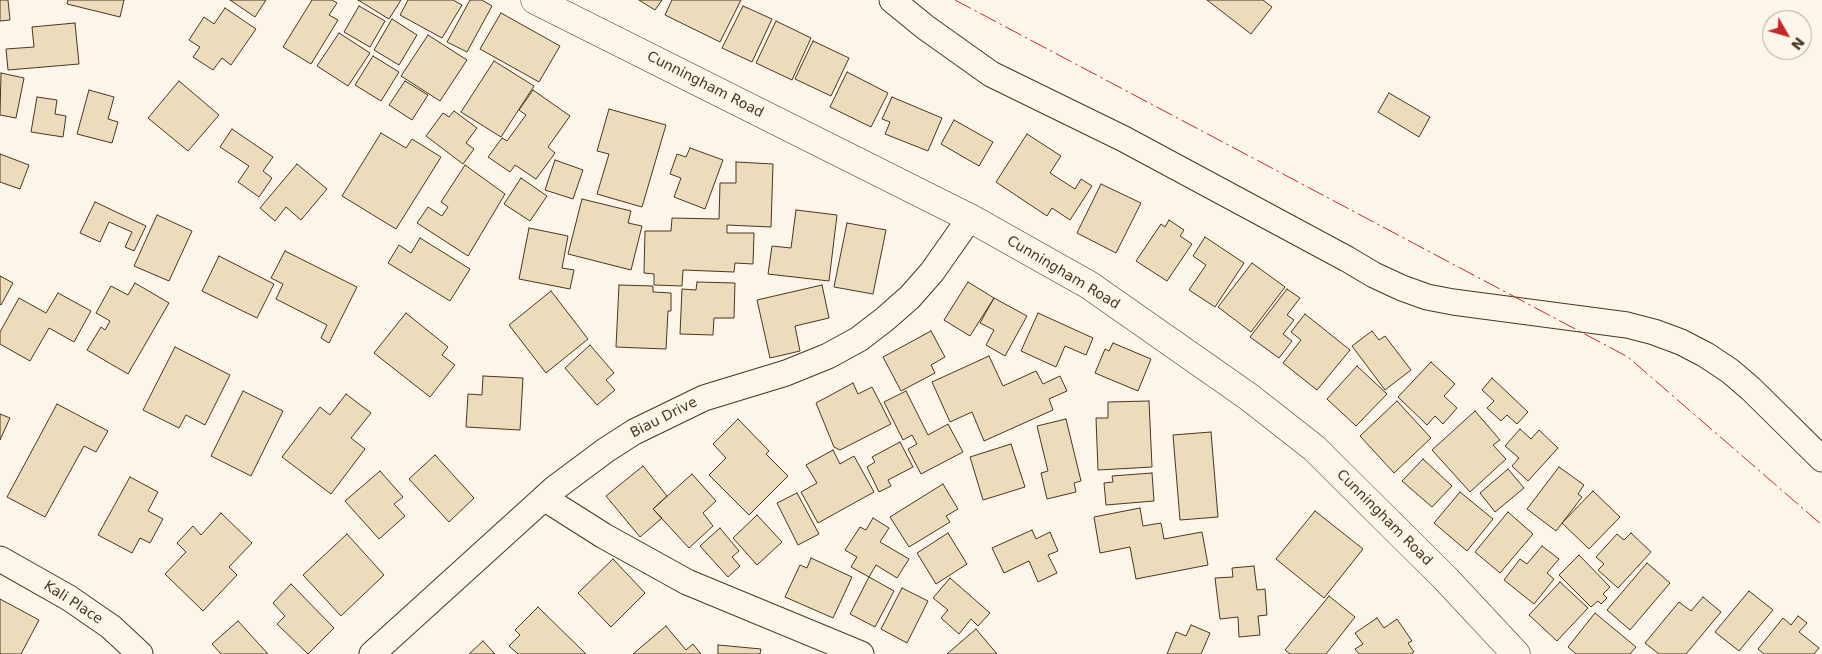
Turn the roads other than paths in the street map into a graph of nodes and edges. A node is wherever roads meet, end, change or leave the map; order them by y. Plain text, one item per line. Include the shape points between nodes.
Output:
1 (535, 0) edge
2 (892, 0) edge
3 (970, 218) junction
4 (1822, 459) edge
5 (544, 498) junction
6 (0, 559) edge
7 (140, 654) edge
8 (372, 654) edge
9 (861, 654) edge
10 (1516, 654) edge

1 - 3 main road, Cunningham Road
2 - 4 street via 991,74 1124,139 1402,288 1453,302 1626,325 1681,342 1730,371
3 - 5 street, Biau Drive via 910,297 859,339 786,373 704,398 634,432
3 - 10 main road, Cunningham Road via 1089,285 1264,408 1314,448 1445,578
5 - 8 street, Biau Drive
5 - 9 street via 687,582
6 - 7 street, Kali Place via 69,598 111,627

